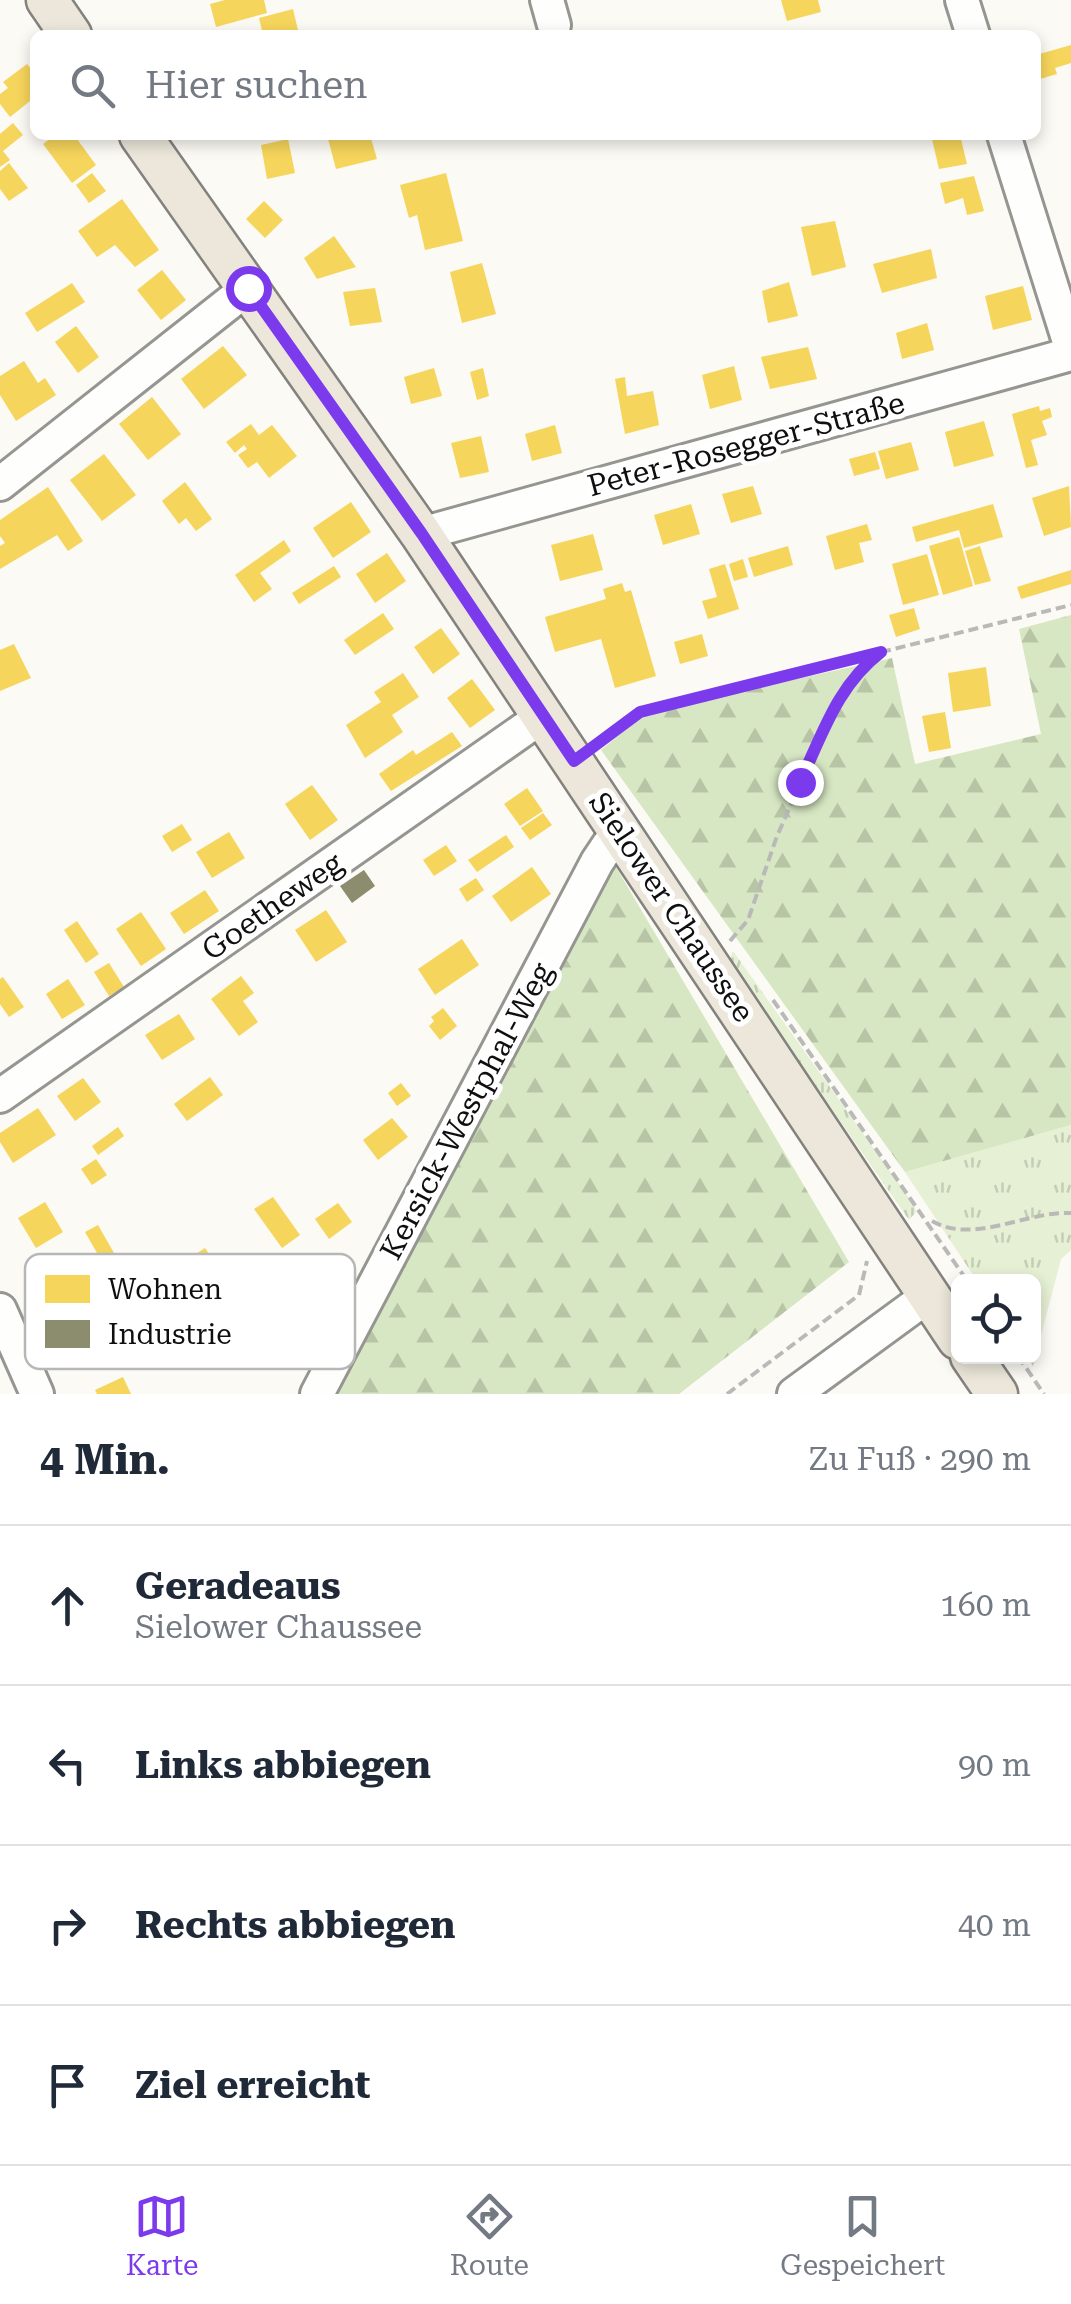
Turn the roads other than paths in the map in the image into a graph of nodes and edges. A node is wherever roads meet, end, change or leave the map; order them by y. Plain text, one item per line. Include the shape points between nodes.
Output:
1 (47, 0) edge
2 (962, 0) edge
3 (68, 30) edge
4 (971, 30) edge
5 (144, 140) edge
6 (1006, 140) edge
7 (248, 288) junction
8 (1071, 351) edge
9 (0, 484) edge
10 (422, 534) junction
11 (544, 716) junction
12 (623, 833) junction
13 (0, 1096) edge
14 (928, 1296) junction
15 (0, 1310) edge
16 (355, 1322) edge
17 (951, 1329) edge
18 (976, 1364) edge
19 (25, 1367) edge
20 (26, 1369) edge
21 (330, 1369) edge
22 (37, 1394) edge
23 (317, 1394) edge
24 (794, 1394) edge
25 (997, 1394) edge

1 - 3 main road
2 - 4 street
5 - 7 main road, Sielower Chaussee
6 - 8 street
7 - 9 street
7 - 10 main road, Sielower Chaussee
8 - 10 street, Peter-Rosegger-Straße
10 - 11 main road, Sielower Chaussee
11 - 12 main road, Sielower Chaussee
11 - 13 street, Goetheweg
12 - 14 main road, Sielower Chaussee
12 - 16 street, Kersick-Westphal-Weg via 597,862
14 - 17 main road, Sielower Chaussee
14 - 24 street
15 - 19 street
18 - 25 main road
20 - 22 street
21 - 23 street, Kersick-Westphal-Weg

